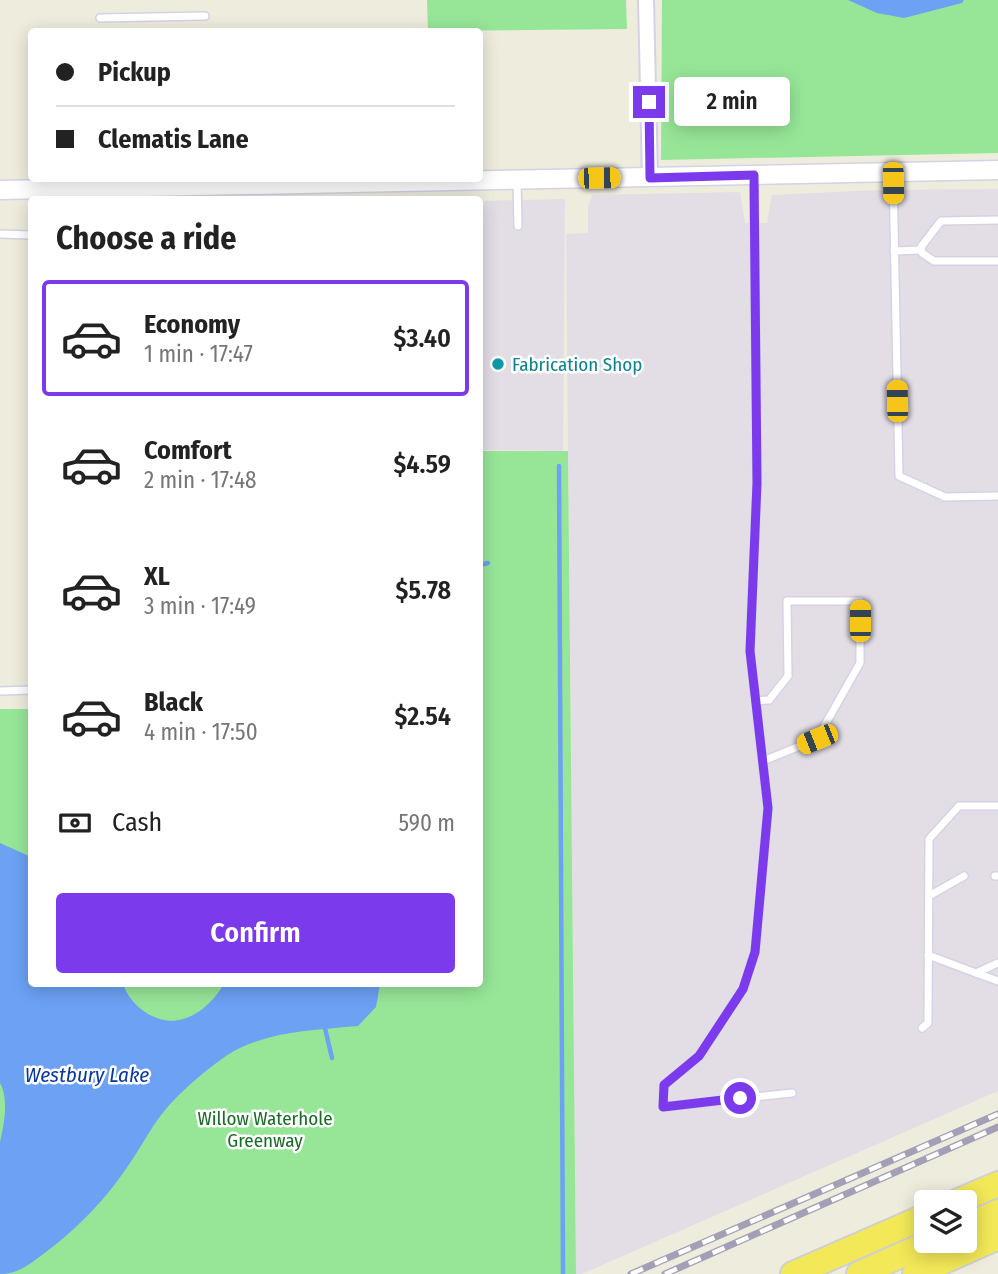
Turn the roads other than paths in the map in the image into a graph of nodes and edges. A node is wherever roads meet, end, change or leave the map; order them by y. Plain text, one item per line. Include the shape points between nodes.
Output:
1 (646, 0) edge
2 (205, 16) dead end
3 (100, 18) dead end
4 (998, 170) edge
5 (893, 172) junction
6 (754, 175) junction
7 (650, 178) junction
8 (517, 180) junction
9 (483, 181) edge
10 (460, 182) edge
11 (0, 190) edge
12 (49, 194) edge
13 (998, 220) edge
14 (518, 226) dead end
15 (0, 234) edge
16 (28, 235) edge
17 (921, 250) junction
18 (894, 251) junction
19 (998, 261) edge
20 (998, 496) edge
21 (28, 690) edge
22 (0, 691) edge
23 (756, 701) junction
24 (763, 761) junction
25 (998, 806) edge
26 (964, 877) dead end
27 (929, 896) junction
28 (928, 955) junction
29 (998, 963) edge
30 (976, 973) junction
31 (998, 981) edge
32 (922, 1028) dead end
33 (792, 1093) dead end
34 (998, 1184) edge
35 (977, 1193) edge
36 (998, 1212) edge
37 (914, 1221) edge
38 (977, 1221) edge
39 (998, 1237) edge
40 (914, 1249) edge
41 (793, 1274) edge
42 (859, 1274) edge
43 (915, 1274) edge

1 - 7 street
2 - 3 lane
4 - 5 street
5 - 6 street
5 - 18 lane
6 - 7 street
6 - 23 lane via 757,483 750,651
7 - 8 street
8 - 9 street
8 - 14 lane
10 - 12 street
11 - 12 street
13 - 17 lane via 941,221
15 - 16 lane
17 - 18 lane
17 - 19 lane via 934,261
18 - 20 lane via 899,476 944,497
21 - 22 lane
23 - 24 lane
23 - 24 lane via 769,700 788,676 787,601 860,601 860,663 817,739
24 - 33 lane via 768,808 755,952 743,989 699,1056 664,1085 663,1107
25 - 27 lane via 959,806 929,839
26 - 27 lane
27 - 28 lane
28 - 30 lane
28 - 32 lane via 928,1023
29 - 30 lane
30 - 31 lane
34 - 35 highway
36 - 38 highway
37 - 41 highway
39 - 43 highway
40 - 42 highway

